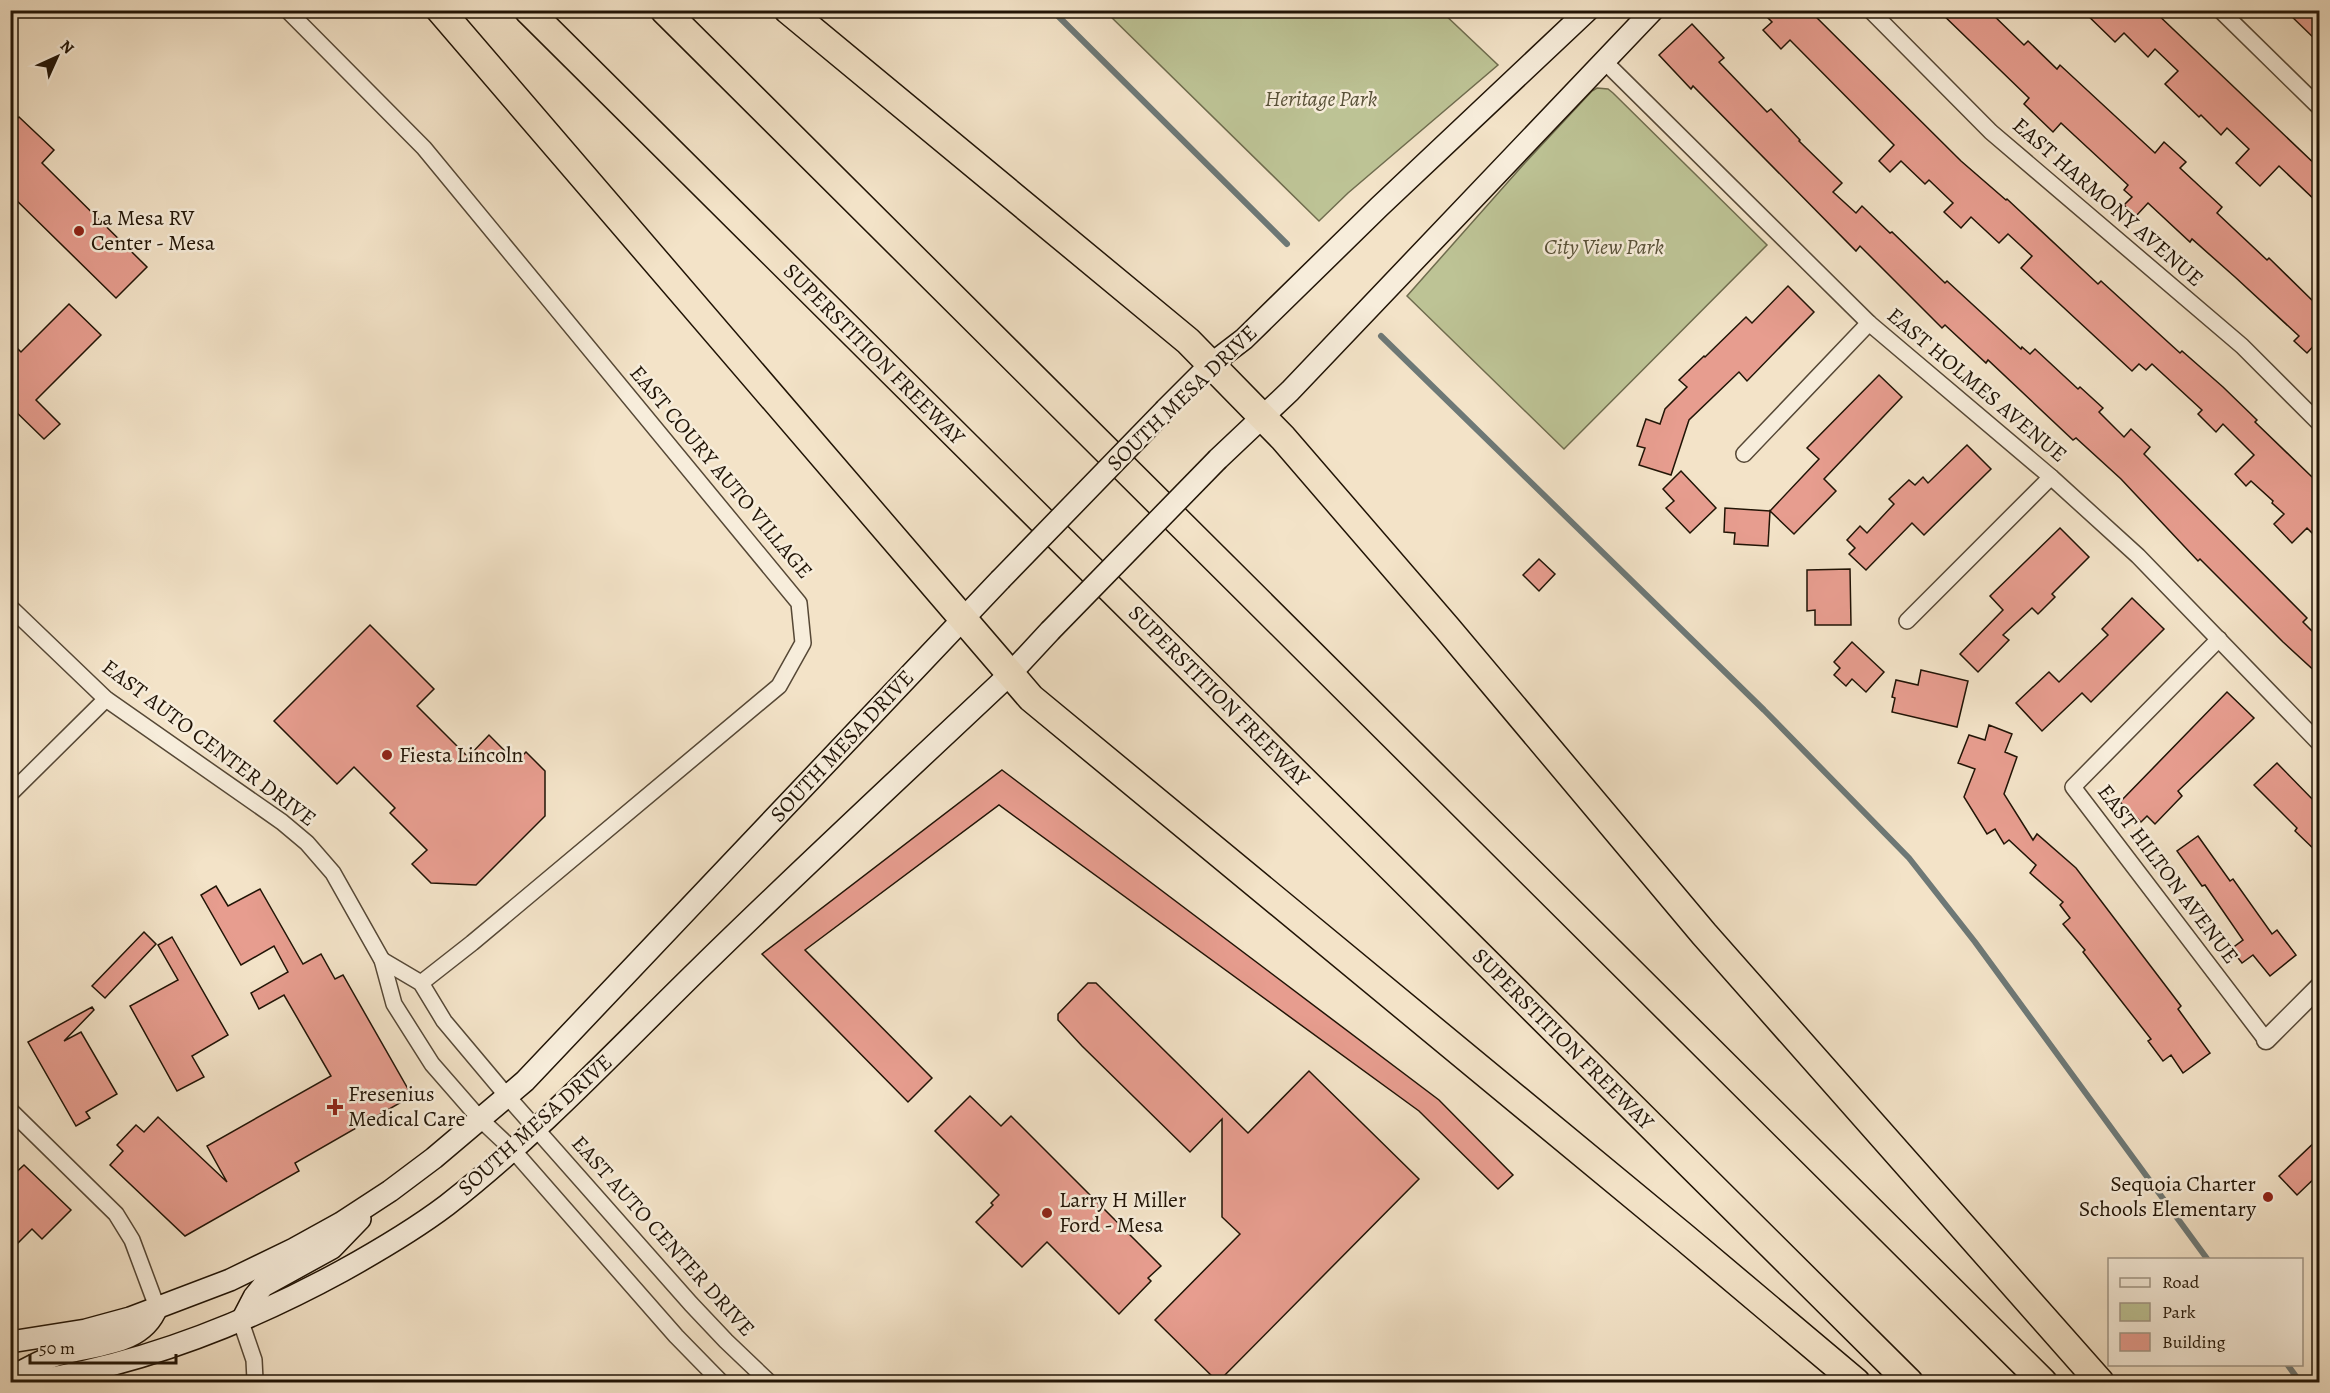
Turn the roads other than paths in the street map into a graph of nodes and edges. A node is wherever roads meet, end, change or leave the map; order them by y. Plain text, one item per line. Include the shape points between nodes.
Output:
1 (287, 10) edge
2 (440, 10) edge
3 (528, 10) edge
4 (664, 10) edge
5 (788, 10) edge
6 (1588, 10) edge
7 (1653, 10) edge
8 (1870, 10) edge
9 (2220, 10) edge
10 (1605, 61) junction
11 (2319, 108) edge
12 (1869, 323) junction
13 (1210, 365) junction
14 (1263, 418) junction
15 (2319, 424) edge
16 (1744, 454) dead end
17 (2051, 477) junction
18 (10, 607) edge
19 (962, 619) junction
20 (1907, 621) dead end
21 (2219, 639) junction
22 (1011, 674) junction
23 (105, 699) junction
24 (2319, 744) edge
25 (10, 794) edge
26 (382, 960) junction
27 (421, 982) junction
28 (2319, 986) edge
29 (2266, 1040) joint
30 (507, 1096) junction
31 (10, 1110) edge
32 (480, 1119) junction
33 (537, 1129) junction
34 (513, 1150) junction
35 (375, 1201) junction
36 (157, 1307) junction
37 (241, 1322) junction
38 (10, 1342) edge
39 (10, 1377) edge
40 (28, 1383) edge
41 (252, 1383) edge
42 (721, 1383) edge
43 (769, 1383) edge
44 (1856, 1383) edge
45 (1909, 1383) edge
46 (2043, 1383) edge
47 (2100, 1383) edge

1 - 27 street, EAST COURY AUTO VILLAGE via 424,148 800,603 803,643 779,686
2 - 19 highway
3 - 45 highway, SUPERSTITION FREEWAY
4 - 46 highway
5 - 13 highway via 1179,334
6 - 13 main road, SOUTH MESA DRIVE via 1244,339
7 - 10 main road, SOUTH MESA DRIVE
8 - 15 street, EAST HARMONY AVENUE via 1991,132 2242,346
9 - 11 street
10 - 12 street, EAST HOLMES AVENUE
10 - 14 main road, SOUTH MESA DRIVE
12 - 16 street
12 - 17 street, EAST HOLMES AVENUE
13 - 14 highway
13 - 19 main road, SOUTH MESA DRIVE, bridge
14 - 22 main road, SOUTH MESA DRIVE, bridge via 1218,459
14 - 47 highway via 1447,628 1704,934
17 - 20 street
17 - 21 street, EAST HOLMES AVENUE via 2138,556
18 - 23 street, EAST AUTO CENTER DRIVE
19 - 22 highway
19 - 30 main road, SOUTH MESA DRIVE
21 - 24 street, EAST HOLMES AVENUE
21 - 29 street, EAST HILTON AVENUE via 2073,787
22 - 33 main road, SOUTH MESA DRIVE via 702,965
22 - 44 highway via 1031,698
23 - 25 street
23 - 26 street, EAST AUTO CENTER DRIVE via 307,843 333,873
26 - 27 street
26 - 32 street, EAST AUTO CENTER DRIVE via 394,1004 432,1064
27 - 30 street, EAST AUTO CENTER DRIVE via 444,1021
28 - 29 street
30 - 32 main road, SOUTH MESA DRIVE
30 - 33 street, EAST AUTO CENTER DRIVE
31 - 36 street via 116,1214 132,1240
32 - 34 street, EAST AUTO CENTER DRIVE
32 - 35 main road, SOUTH MESA DRIVE
33 - 34 main road, SOUTH MESA DRIVE
33 - 43 street, EAST AUTO CENTER DRIVE via 691,1304
34 - 37 main road, SOUTH MESA DRIVE via 444,1207 392,1243
34 - 42 street, EAST AUTO CENTER DRIVE
35 - 36 main road, SOUTH MESA DRIVE via 273,1260
35 - 37 main road via 332,1248 263,1286
36 - 38 main road, SOUTH MESA DRIVE via 86,1330
36 - 39 main road via 137,1333 56,1356
37 - 40 main road, SOUTH MESA DRIVE via 115,1364
37 - 41 street via 254,1360

